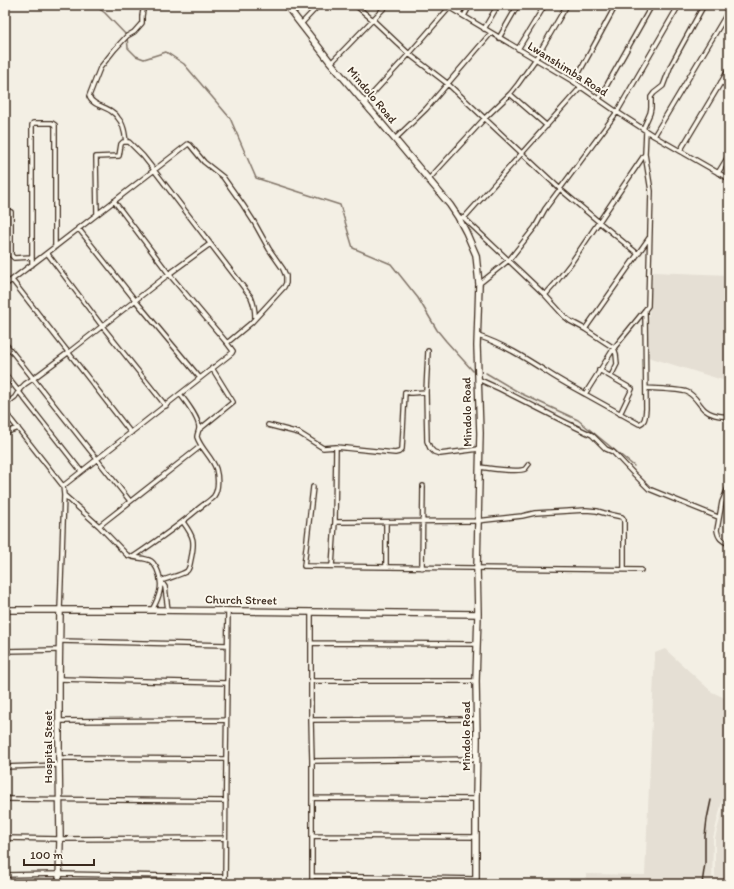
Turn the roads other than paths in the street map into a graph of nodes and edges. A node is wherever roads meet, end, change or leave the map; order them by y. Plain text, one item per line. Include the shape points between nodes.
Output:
1 (144, 5) edge
2 (286, 5) edge
3 (320, 5) edge
4 (355, 5) edge
5 (387, 5) edge
6 (445, 5) edge
7 (463, 5) edge
8 (470, 5) edge
9 (498, 5) edge
10 (518, 5) edge
11 (545, 5) edge
12 (567, 5) edge
13 (616, 5) edge
14 (652, 5) edge
15 (679, 5) edge
16 (704, 5) edge
17 (449, 8) junction
18 (728, 12) edge
19 (459, 13) junction
20 (464, 16) junction
21 (373, 20) junction
22 (301, 24) junction
23 (484, 29) junction
24 (491, 33) junction
25 (499, 38) junction
26 (518, 49) junction
27 (408, 54) junction
28 (535, 60) junction
29 (331, 63) junction
30 (729, 69) edge
31 (574, 82) junction
32 (721, 82) junction
33 (448, 84) junction
34 (729, 86) edge
35 (581, 87) junction
36 (510, 94) junction
37 (598, 99) junction
38 (364, 103) junction
39 (618, 112) junction
40 (484, 119) junction
41 (547, 126) junction
42 (644, 130) junction
43 (654, 136) junction
44 (395, 139) junction
45 (126, 142) junction
46 (680, 151) junction
47 (522, 153) junction
48 (645, 154) junction
49 (729, 155) edge
50 (154, 170) junction
51 (718, 173) junction
52 (428, 180) junction
53 (729, 180) edge
54 (560, 189) junction
55 (114, 201) junction
56 (5, 211) edge
57 (97, 214) junction
58 (458, 217) junction
59 (464, 218) junction
60 (599, 222) junction
61 (78, 228) junction
62 (650, 237) junction
63 (210, 244) junction
64 (55, 247) junction
65 (47, 253) junction
66 (638, 254) junction
67 (32, 257) junction
68 (509, 260) junction
69 (32, 264) junction
70 (169, 274) junction
71 (12, 280) junction
72 (479, 284) junction
73 (5, 285) edge
74 (545, 295) junction
75 (135, 300) junction
76 (645, 310) junction
77 (255, 318) junction
78 (102, 326) junction
79 (585, 329) junction
80 (478, 336) junction
81 (5, 342) edge
82 (227, 343) junction
83 (614, 348) junction
84 (428, 351) dead end
85 (69, 352) junction
86 (212, 368) junction
87 (600, 370) junction
88 (5, 374) edge
89 (611, 376) junction
90 (34, 378) junction
91 (200, 378) junction
92 (478, 379) junction
93 (646, 388) junction
94 (19, 391) junction
95 (426, 392) junction
96 (180, 394) junction
97 (585, 394) junction
98 (5, 405) edge
99 (166, 406) junction
100 (5, 412) edge
101 (620, 414) junction
102 (729, 417) edge
103 (268, 425) dead end
104 (18, 428) junction
105 (200, 429) junction
106 (131, 432) junction
107 (5, 433) edge
108 (201, 446) junction
109 (336, 447) junction
110 (479, 449) junction
111 (98, 458) junction
112 (529, 464) dead end
113 (479, 467) junction
114 (81, 471) junction
115 (63, 486) junction
116 (423, 486) dead end
117 (729, 486) edge
118 (313, 487) dead end
119 (64, 495) junction
120 (130, 501) junction
121 (718, 517) junction
122 (422, 521) junction
123 (477, 521) junction
124 (183, 522) junction
125 (335, 522) junction
126 (386, 522) junction
127 (99, 526) junction
128 (729, 544) edge
129 (133, 557) junction
130 (332, 566) junction
131 (386, 567) junction
132 (422, 568) junction
133 (477, 568) junction
134 (624, 570) junction
135 (641, 570) dead end
136 (161, 581) junction
137 (5, 610) edge
138 (60, 610) junction
139 (152, 610) junction
140 (168, 610) junction
141 (228, 611) junction
142 (311, 612) junction
143 (478, 614) junction
144 (60, 641) junction
145 (311, 643) junction
146 (477, 644) junction
147 (227, 645) junction
148 (60, 650) junction
149 (5, 651) edge
150 (59, 679) junction
151 (476, 681) junction
152 (311, 682) junction
153 (227, 683) junction
154 (226, 720) junction
155 (311, 720) junction
156 (477, 720) junction
157 (59, 721) junction
158 (59, 758) junction
159 (226, 759) junction
160 (477, 759) junction
161 (312, 761) junction
162 (59, 765) junction
163 (5, 767) edge
164 (312, 798) junction
165 (5, 799) edge
166 (476, 799) junction
167 (59, 800) junction
168 (226, 801) junction
169 (312, 836) junction
170 (476, 837) junction
171 (5, 838) edge
172 (60, 838) junction
173 (225, 838) junction
174 (59, 874) junction
175 (5, 875) edge
176 (312, 876) junction
177 (225, 877) junction
178 (476, 881) edge
179 (59, 884) edge
180 (225, 884) edge
181 (312, 884) edge

1 - 45 street via 142,23 127,36 100,68 89,96 92,102 112,111 118,117
2 - 22 street, Mindolo Road
3 - 22 street
4 - 21 street
5 - 21 street
6 - 17 street, Lwanshimba Road
7 - 19 street
8 - 20 street
9 - 23 street
10 - 25 street
11 - 26 street
12 - 28 street
13 - 31 street
14 - 37 street
15 - 39 street
16 - 42 street via 671,65 663,86 651,97 650,113
17 - 19 street, Lwanshimba Road
17 - 27 street
18 - 43 street
19 - 20 street, Lwanshimba Road
20 - 23 street, Lwanshimba Road
21 - 27 street
21 - 29 street
22 - 29 street, Mindolo Road
23 - 24 street, Lwanshimba Road
24 - 25 street, Lwanshimba Road
24 - 33 street
25 - 26 street, Lwanshimba Road
26 - 28 street, Lwanshimba Road
27 - 33 street
27 - 38 street
28 - 31 street, Lwanshimba Road
28 - 36 street
29 - 38 street, Mindolo Road
30 - 32 street
31 - 35 street, Lwanshimba Road
32 - 34 street
32 - 46 street
33 - 40 street
33 - 44 street via 419,118
35 - 37 street, Lwanshimba Road
35 - 41 street
36 - 40 street
36 - 41 street
37 - 39 street, Lwanshimba Road
38 - 44 street, Mindolo Road
39 - 42 street, Lwanshimba Road
39 - 54 street
40 - 47 street
40 - 52 street
41 - 47 street
42 - 43 street, Lwanshimba Road
42 - 48 street
43 - 46 street, Lwanshimba Road
44 - 52 street, Mindolo Road
45 - 50 street via 132,145
45 - 57 street via 121,144 119,156 96,157
46 - 51 street, Lwanshimba Road
47 - 54 street
47 - 59 street
48 - 60 street
48 - 62 street via 651,191
49 - 51 street
50 - 55 street
50 - 63 street
50 - 77 street via 189,144 204,162 223,177 243,205 286,276 284,287
51 - 53 street, Lwanshimba Road
52 - 58 street, Mindolo Road
54 - 60 street
54 - 68 street
55 - 57 street
55 - 70 street
56 - 67 street via 11,212 12,257
57 - 61 street
58 - 59 street
58 - 72 street, Mindolo Road via 476,255
59 - 68 street
60 - 66 street
60 - 74 street
61 - 64 street
61 - 75 street
62 - 66 street
62 - 76 street via 648,306
63 - 70 street
63 - 77 street via 251,297
64 - 65 street
64 - 67 street via 55,126 52,123 33,123
65 - 69 street
65 - 78 street
66 - 79 street
67 - 69 street
68 - 72 street
68 - 74 street
69 - 71 street
70 - 75 street
70 - 82 street
71 - 73 street
71 - 85 street
72 - 80 street, Mindolo Road
74 - 79 street via 565,317
75 - 78 street
75 - 91 street
76 - 83 street
76 - 93 street
77 - 82 street
78 - 85 street
78 - 99 street
79 - 83 street
80 - 92 street, Mindolo Road
80 - 97 street via 518,354
81 - 90 street
82 - 86 street via 232,353
83 - 87 street
83 - 89 street via 617,364
84 - 95 street
85 - 90 street
85 - 106 street
86 - 91 street
86 - 105 street via 232,402
87 - 89 street
87 - 97 street
88 - 94 street
89 - 101 street via 632,389
90 - 94 street
90 - 111 street
91 - 96 street
92 - 110 street, Mindolo Road
92 - 121 street via 592,435 606,449 613,452 649,489
93 - 101 street via 646,409 642,423 639,424
93 - 102 street via 687,392 711,414
94 - 98 street
94 - 114 street
95 - 109 street via 405,392 402,449 399,452
95 - 110 street via 427,441 430,448 440,454
96 - 99 street
96 - 105 street via 194,414
97 - 101 street
99 - 106 street
100 - 104 street
103 - 109 street via 299,433 323,448
104 - 107 street
104 - 115 street
105 - 108 street via 197,437
106 - 111 street
108 - 120 street
108 - 124 street via 216,468 217,488 214,495
109 - 125 street
110 - 113 street, Mindolo Road
111 - 114 street
111 - 120 street
112 - 113 street via 522,470
113 - 123 street, Mindolo Road
114 - 115 street
115 - 119 street
116 - 122 street
117 - 121 street
118 - 130 street via 304,566
119 - 127 street
119 - 138 street
120 - 127 street
121 - 128 street via 717,534
122 - 123 street
122 - 126 street
122 - 132 street
123 - 133 street, Mindolo Road
123 - 134 street via 535,513 586,510 622,517
124 - 129 street
124 - 136 street via 193,540 189,568 184,573
125 - 126 street
125 - 130 street
126 - 131 street
127 - 129 street
129 - 136 street via 152,562
130 - 131 street
131 - 132 street
132 - 133 street
133 - 134 street
133 - 143 street, Mindolo Road
134 - 135 street
136 - 139 street
136 - 140 street via 166,590
137 - 138 street, Church Street
138 - 139 street, Church Street
138 - 144 street, Hospital Steet
139 - 140 street, Church Street
140 - 141 street, Church Street
141 - 142 street, Church Street
141 - 147 street
142 - 143 street, Church Street
142 - 145 street
143 - 146 street, Mindolo Road
144 - 147 street
144 - 148 street, Hospital Steet
145 - 146 street
145 - 152 street
146 - 151 street, Mindolo Road
147 - 153 street
148 - 149 street
148 - 150 street, Hospital Steet
150 - 153 street
150 - 157 street, Hospital Steet
151 - 152 street
151 - 156 street, Mindolo Road
152 - 155 street
153 - 154 street
154 - 157 street
154 - 159 street
155 - 156 street
155 - 161 street
156 - 160 street, Mindolo Road
157 - 158 street, Hospital Steet
158 - 159 street
158 - 162 street, Hospital Steet
159 - 168 street
160 - 161 street
160 - 166 street, Mindolo Road
161 - 164 street
162 - 163 street
162 - 167 street, Hospital Steet
164 - 166 street
164 - 169 street
165 - 167 street
166 - 170 street, Mindolo Road
167 - 168 street
167 - 172 street, Hospital Steet
168 - 173 street
169 - 170 street
169 - 176 street
170 - 178 street, Mindolo Road
171 - 172 street
172 - 173 street
172 - 174 street, Hospital Steet
173 - 177 street
174 - 175 street
174 - 177 street
174 - 179 street, Hospital Steet
176 - 178 street
176 - 181 street
177 - 180 street

